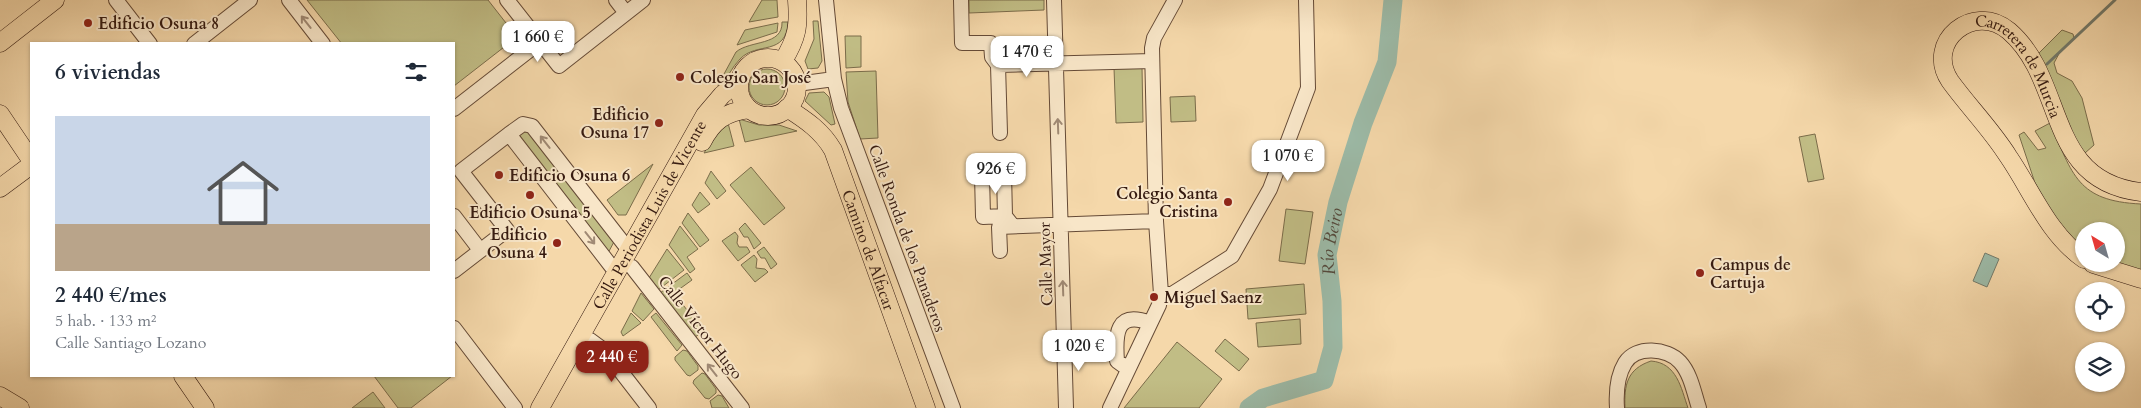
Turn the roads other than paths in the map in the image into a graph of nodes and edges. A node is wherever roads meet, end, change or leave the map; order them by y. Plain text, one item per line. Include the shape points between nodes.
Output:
1 (56, 0) edge
2 (116, 0) edge
3 (250, 0) edge
4 (289, 0) edge
5 (508, 0) edge
6 (616, 0) edge
7 (642, 0) edge
8 (796, 0) edge
9 (961, 0) edge
10 (1054, 0) edge
11 (1175, 0) edge
12 (1306, 0) edge
13 (827, 1) edge
14 (626, 13) junction
15 (148, 42) edge
16 (197, 42) edge
17 (321, 42) edge
18 (540, 42) junction
19 (0, 43) edge
20 (782, 61) junction
21 (1152, 61) junction
22 (1055, 63) junction
23 (998, 65) junction
24 (834, 79) junction
25 (740, 80) junction
26 (797, 84) junction
27 (455, 108) edge
28 (787, 108) junction
29 (749, 109) junction
30 (0, 114) edge
31 (1000, 133) dead end
32 (509, 134) junction
33 (30, 159) edge
34 (30, 166) edge
35 (0, 188) edge
36 (2141, 192) edge
37 (455, 217) edge
38 (1156, 221) junction
39 (1061, 224) junction
40 (631, 247) junction
41 (480, 250) junction
42 (1000, 251) dead end
43 (2075, 251) edge
44 (625, 268) junction
45 (455, 270) edge
46 (2119, 272) edge
47 (2141, 279) edge
48 (1161, 294) junction
49 (1150, 323) junction
50 (455, 329) edge
51 (590, 340) junction
52 (1128, 369) junction
53 (184, 377) edge
54 (0, 396) edge
55 (1617, 407) edge
56 (20, 408) edge
57 (205, 408) edge
58 (515, 408) edge
59 (540, 408) edge
60 (552, 408) edge
61 (649, 408) edge
62 (742, 408) edge
63 (926, 408) edge
64 (952, 408) edge
65 (1066, 408) edge
66 (1110, 408) edge
67 (1699, 408) edge

1 - 19 main road
2 - 15 street
3 - 16 street
17 -> 4 street
5 - 18 street
6 - 14 street
7 - 14 street
8 - 20 main road via 797,32
9 - 23 street via 962,43 991,43 992,58
10 - 22 street, Calle Mayor
11 - 21 street via 1154,38
12 - 48 street via 1308,88 1270,189 1232,256 1172,294
13 - 24 street, Calle Ronda de los Panaderos
14 - 18 street via 559,66
18 - 27 street
20 - 25 main road via 760,58 749,64
20 - 26 main road via 793,71
21 - 22 street
21 - 38 street
22 - 23 street
39 -> 22 street, Calle Mayor
23 - 31 street
24 - 26 street
24 - 64 street, Calle Ronda de los Panaderos via 841,108
25 - 29 main road via 740,96
25 - 40 main road, Calle Periodista Luis de Vicente via 722,94 705,115
26 - 28 main road via 793,101
28 - 29 main road via 766,116
28 - 63 main road, Camino de Alfacar via 808,121 833,150
29 - 44 main road, Calle Periodista Luis de Vicente via 721,117 709,130
30 - 33 main road
40 -> 32 street via 624,244 532,126 522,124
32 - 41 street via 461,171 507,230
32 -> 44 street, Calle Víctor Hugo via 611,266
34 - 35 main road
36 - 43 main road, Carretera de Murcia via 2106,184 2080,163 2033,64 2008,31 1994,22 1981,20 1966,23 1953,32 1945,46 1943,61 1947,76 1982,118 2060,238
37 - 41 street
38 - 39 street
38 - 48 street
39 - 42 street via 1009,221 999,227
65 -> 39 street, Calle Mayor
40 - 44 main road, Calle Periodista Luis de Vicente
41 - 45 street
44 - 51 main road, Calle Periodista Luis de Vicente
44 - 59 main road, Calle Periodista Luis de Vicente
62 -> 44 street, Calle Víctor Hugo
46 - 47 main road
48 - 49 street
49 - 52 street
49 - 52 street via 1129,318 1117,336 1117,361
50 - 58 street
51 - 60 main road, Calle Periodista Luis de Vicente
51 - 61 street via 605,351
52 - 66 street
53 - 57 main road
54 - 56 main road
55 - 67 street via 1620,374 1626,361 1637,354 1657,350 1669,354 1686,371

